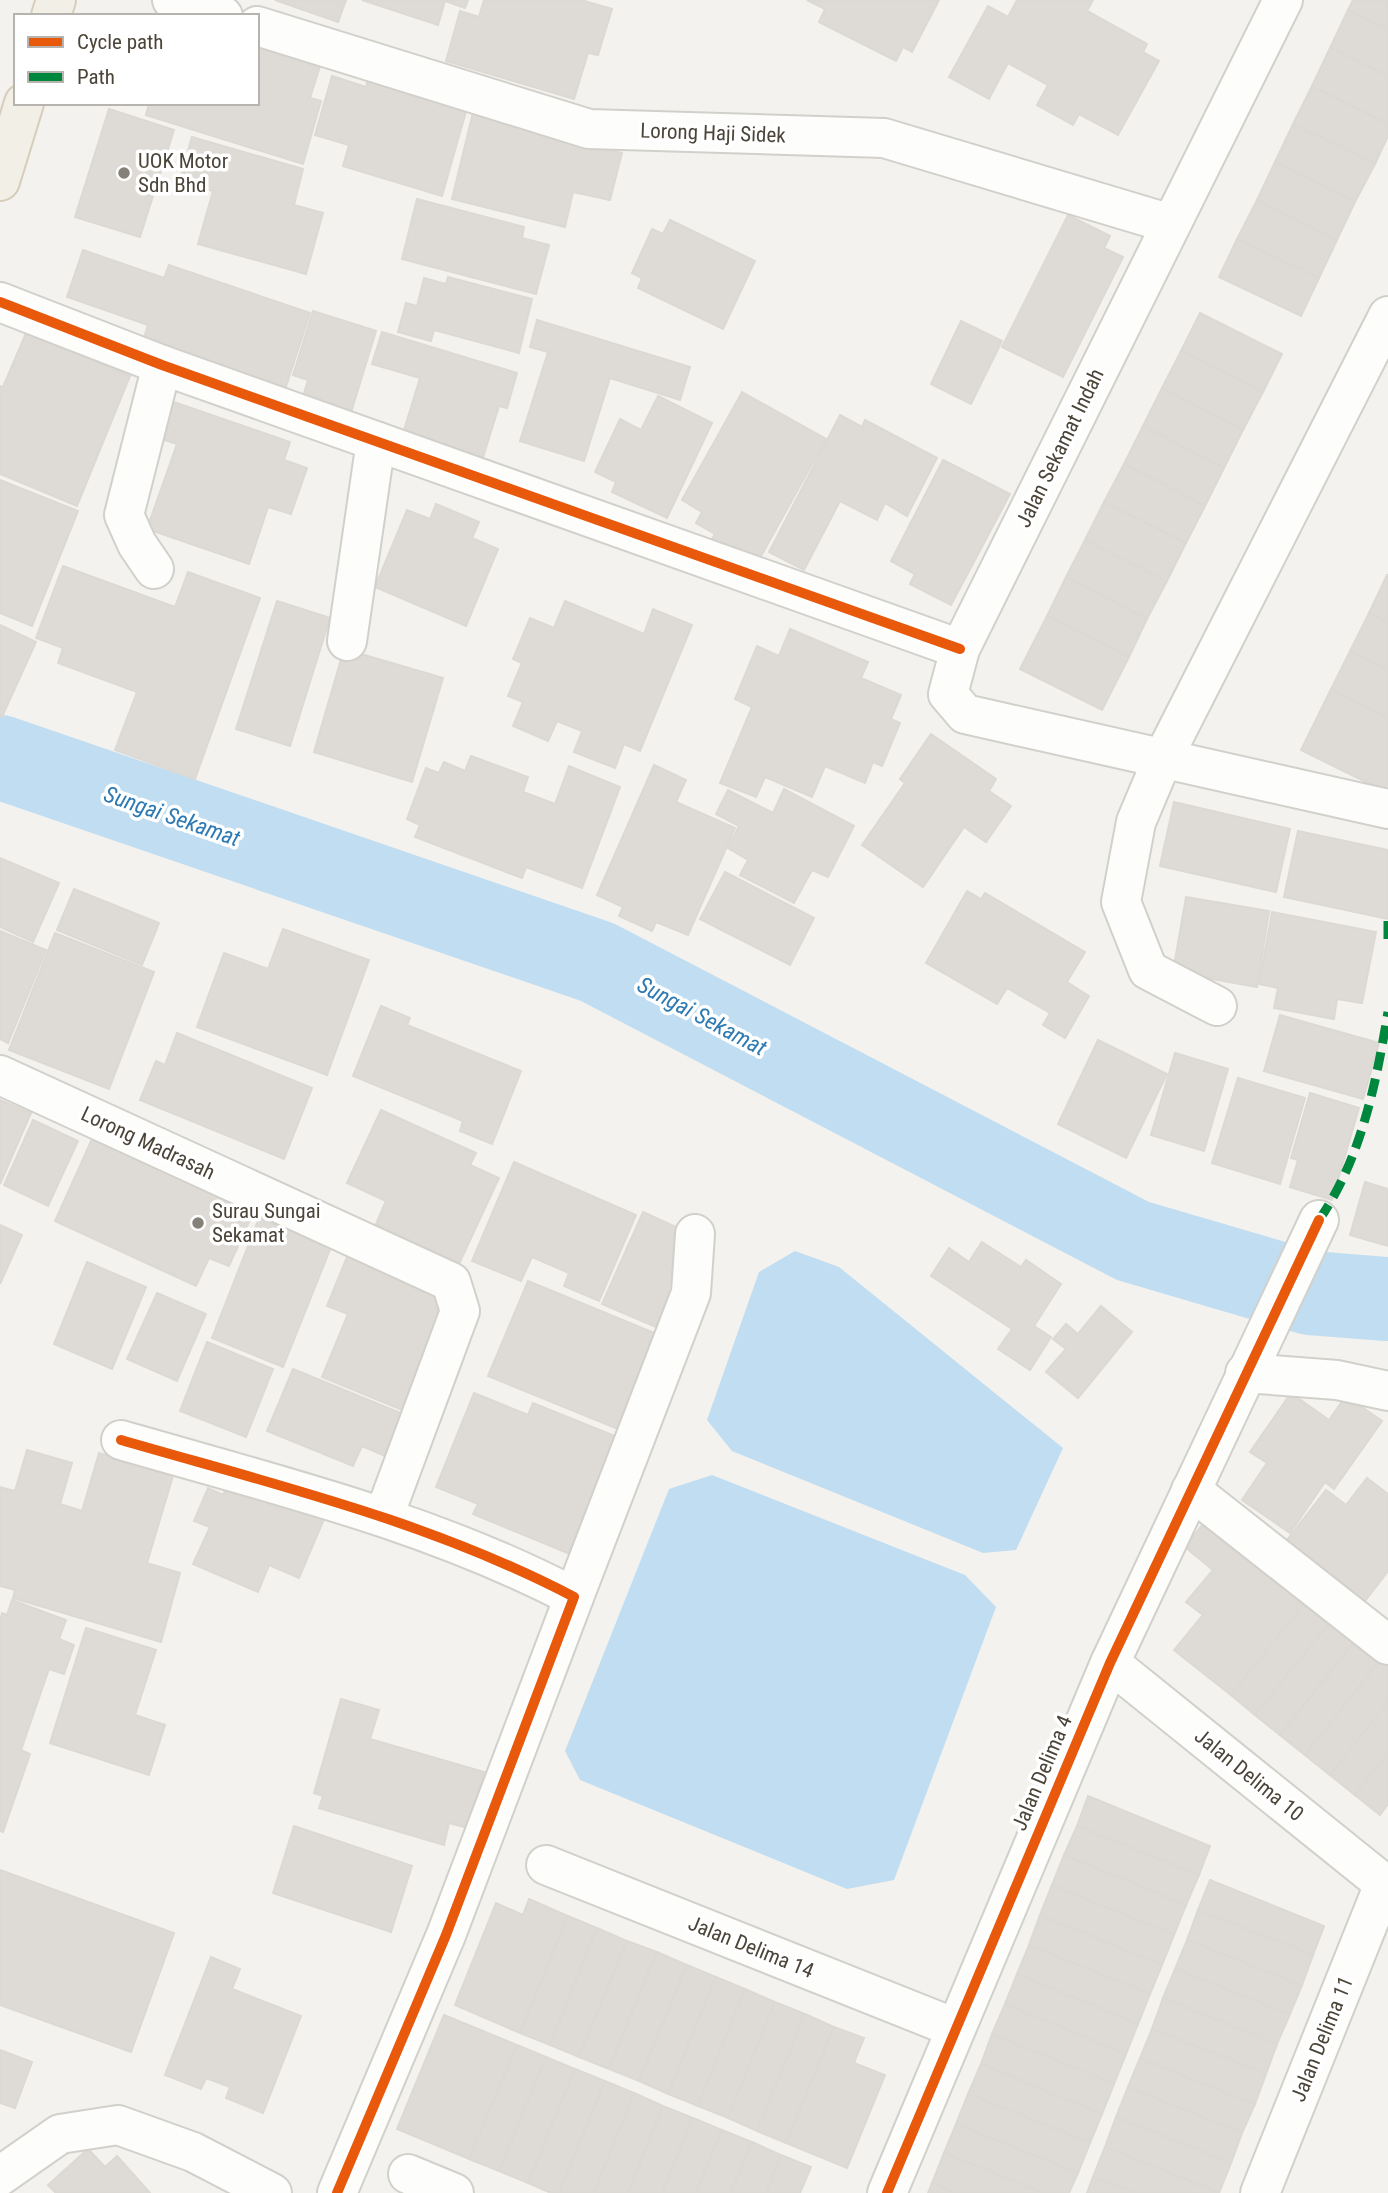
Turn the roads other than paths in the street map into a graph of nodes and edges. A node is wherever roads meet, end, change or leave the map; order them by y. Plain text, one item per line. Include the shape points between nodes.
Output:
1 (172, 0) edge
2 (1283, 0) edge
3 (217, 14) edge
4 (259, 27) edge
5 (23, 105) edge
6 (0, 181) edge
7 (1171, 224) junction
8 (0, 302) edge
9 (1388, 316) edge
10 (162, 365) junction
11 (376, 441) junction
12 (155, 569) dead end
13 (347, 641) dead end
14 (960, 649) junction
15 (1163, 758) junction
16 (1388, 809) edge
17 (1217, 1006) dead end
18 (0, 1075) edge
19 (1319, 1220) dead end
20 (695, 1234) dead end
21 (1245, 1373) junction
22 (1388, 1391) edge
23 (121, 1440) dead end
24 (1191, 1490) junction
25 (383, 1516) junction
26 (574, 1597) junction
27 (1388, 1645) edge
28 (1110, 1663) junction
29 (546, 1865) dead end
30 (1386, 1886) edge
31 (955, 2028) junction
32 (408, 2174) dead end
33 (0, 2176) edge
34 (272, 2193) edge
35 (337, 2193) edge
36 (454, 2193) edge
37 (887, 2193) edge
38 (1260, 2193) edge

1 - 3 street
2 - 7 street, Jalan Sekamat Indah
4 - 7 street, Lorong Haji Sidek via 589,130 884,138
5 - 6 main road
7 - 14 street, Jalan Sekamat Indah
8 - 10 street
9 - 15 street
10 - 11 street
10 - 12 street via 124,515
11 - 13 street
11 - 14 street
14 - 15 street, Jalan Sekamat Indah via 948,694 965,714
15 - 16 street, Jalan Sekamat Indah
15 - 17 street via 1136,822 1121,901 1149,970
18 - 25 street, Lorong Madrasah via 452,1282 460,1311
19 - 21 street, Jalan Delima 4 via 1272,1326
20 - 26 street via 691,1293
21 - 22 street via 1337,1380
21 - 24 street, Jalan Delima 4
23 - 25 street
24 - 27 street
24 - 28 street, Jalan Delima 4
25 - 26 street via 509,1563
26 - 35 street via 446,1935
28 - 30 street, Jalan Delima 10
28 - 31 street, Jalan Delima 4
29 - 31 street, Jalan Delima 14
30 - 38 street, Jalan Delima 11
31 - 37 street, Jalan Delima 4
32 - 36 street
33 - 34 street via 60,2134 118,2125 193,2152

